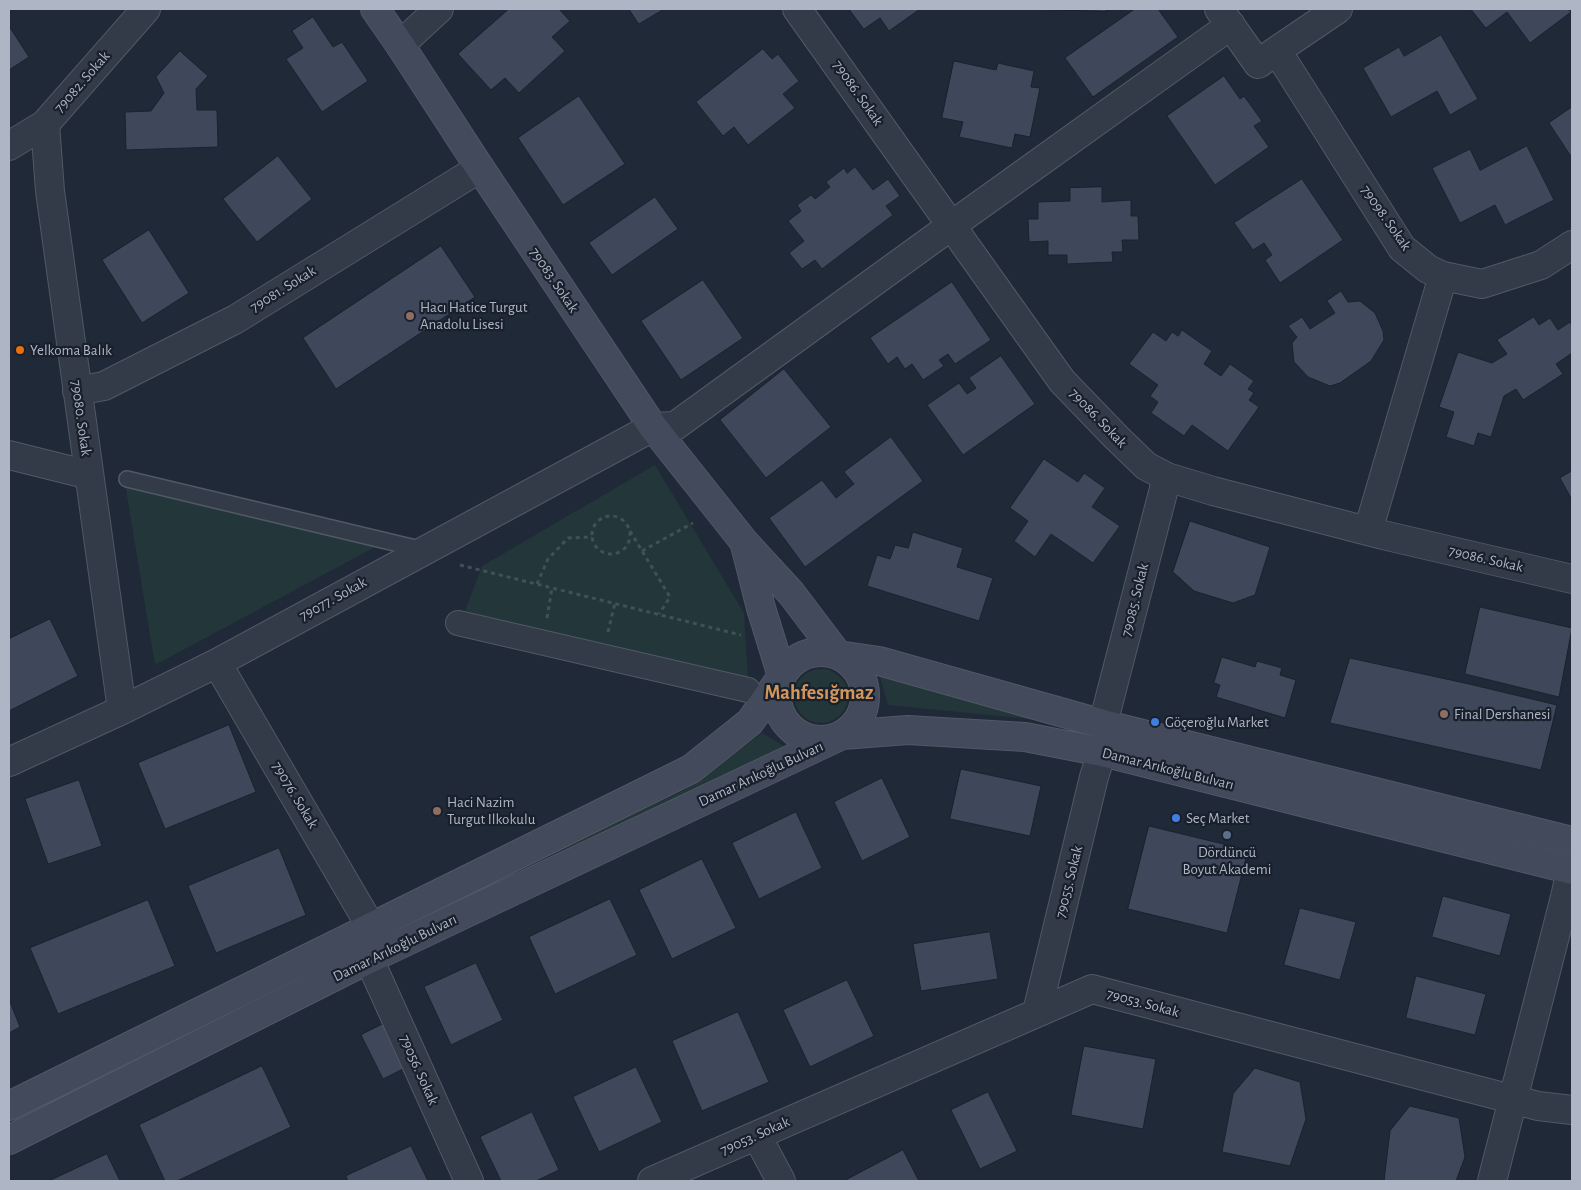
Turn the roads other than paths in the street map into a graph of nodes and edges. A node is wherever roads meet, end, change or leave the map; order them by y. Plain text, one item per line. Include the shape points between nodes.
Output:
1 (146, 9) edge
2 (374, 9) edge
3 (439, 9) edge
4 (797, 9) edge
5 (1338, 9) edge
6 (1225, 17) edge
7 (400, 45) junction
8 (1276, 51) junction
9 (45, 124) junction
10 (9, 146) edge
11 (480, 168) junction
12 (952, 226) junction
13 (1572, 245) edge
14 (1443, 276) junction
15 (77, 391) junction
16 (653, 427) junction
17 (9, 456) edge
18 (89, 475) junction
19 (1166, 477) junction
20 (127, 479) dead end
21 (1368, 531) junction
22 (745, 543) junction
23 (424, 550) junction
24 (1572, 579) edge
25 (458, 623) dead end
26 (838, 655) junction
27 (217, 663) junction
28 (782, 676) junction
29 (748, 690) dead end
30 (122, 710) junction
31 (1103, 724) junction
32 (842, 735) junction
33 (1102, 752) junction
34 (9, 762) edge
35 (1572, 841) edge
36 (1571, 870) edge
37 (371, 927) junction
38 (369, 960) junction
39 (1037, 1012) junction
40 (1514, 1100) junction
41 (9, 1106) edge
42 (1572, 1110) edge
43 (757, 1136) junction
44 (9, 1140) edge
45 (468, 1181) edge
46 (652, 1181) edge
47 (781, 1181) edge
48 (1492, 1181) edge

1 - 9 street, 79082. Sokak
2 - 7 main road, 79083. Sokak
3 - 7 street
4 - 12 street, 79086. Sokak
5 - 8 street
6 - 8 street via 1258,64
6 - 12 street
7 - 11 main road, 79083. Sokak
8 - 14 street, 79098. Sokak via 1402,248 1428,269
9 - 10 street, 79082. Sokak
9 - 15 street, 79080. Sokak via 50,191
11 - 15 street, 79081. Sokak via 236,319 104,386
11 - 16 main road, 79083. Sokak
12 - 16 street via 675,426
12 - 19 street, 79086. Sokak via 1062,381 1146,466
13 - 14 street, 79098. Sokak via 1541,265 1482,284
14 - 21 street
15 - 18 street, 79080. Sokak
16 - 22 main road, 79083. Sokak
16 - 23 street, 79077. Sokak
17 - 18 street
18 - 30 street, 79080. Sokak
19 - 21 street, 79086. Sokak
19 - 31 street, 79085. Sokak
20 - 23 lane
21 - 24 street, 79086. Sokak
22 - 26 main road, 79083. Sokak via 791,593
22 - 28 main road
23 - 27 street, 79077. Sokak
25 - 29 street
26 - 28 main road via 825,652 800,657
26 - 31 main road, Damar Arıkoğlu Bulvarı via 879,661
26 - 32 main road via 850,662 859,674 865,701 853,727
27 - 30 street, 79077. Sokak
27 - 37 street, 79076. Sokak
28 - 32 main road via 777,689 777,703 790,728 816,740
28 - 37 main road, Damar Arıkoğlu Bulvarı via 750,722 691,769
30 - 34 street, 79077. Sokak
31 - 35 main road, Damar Arıkoğlu Bulvarı
32 - 33 main road, Damar Arıkoğlu Bulvarı via 908,730 1025,737
32 - 38 main road, Damar Arıkoğlu Bulvarı
33 - 36 main road, Damar Arıkoğlu Bulvarı
33 - 39 street, 79055. Sokak
36 - 40 street
37 - 41 main road, Damar Arıkoğlu Bulvarı
38 - 44 main road, Damar Arıkoğlu Bulvarı
38 - 45 street, 79056. Sokak
39 - 40 street, 79053. Sokak via 1092,989
39 - 43 street, 79053. Sokak
40 - 42 street, 79053. Sokak
40 - 48 street
43 - 46 street, 79053. Sokak
43 - 47 street

